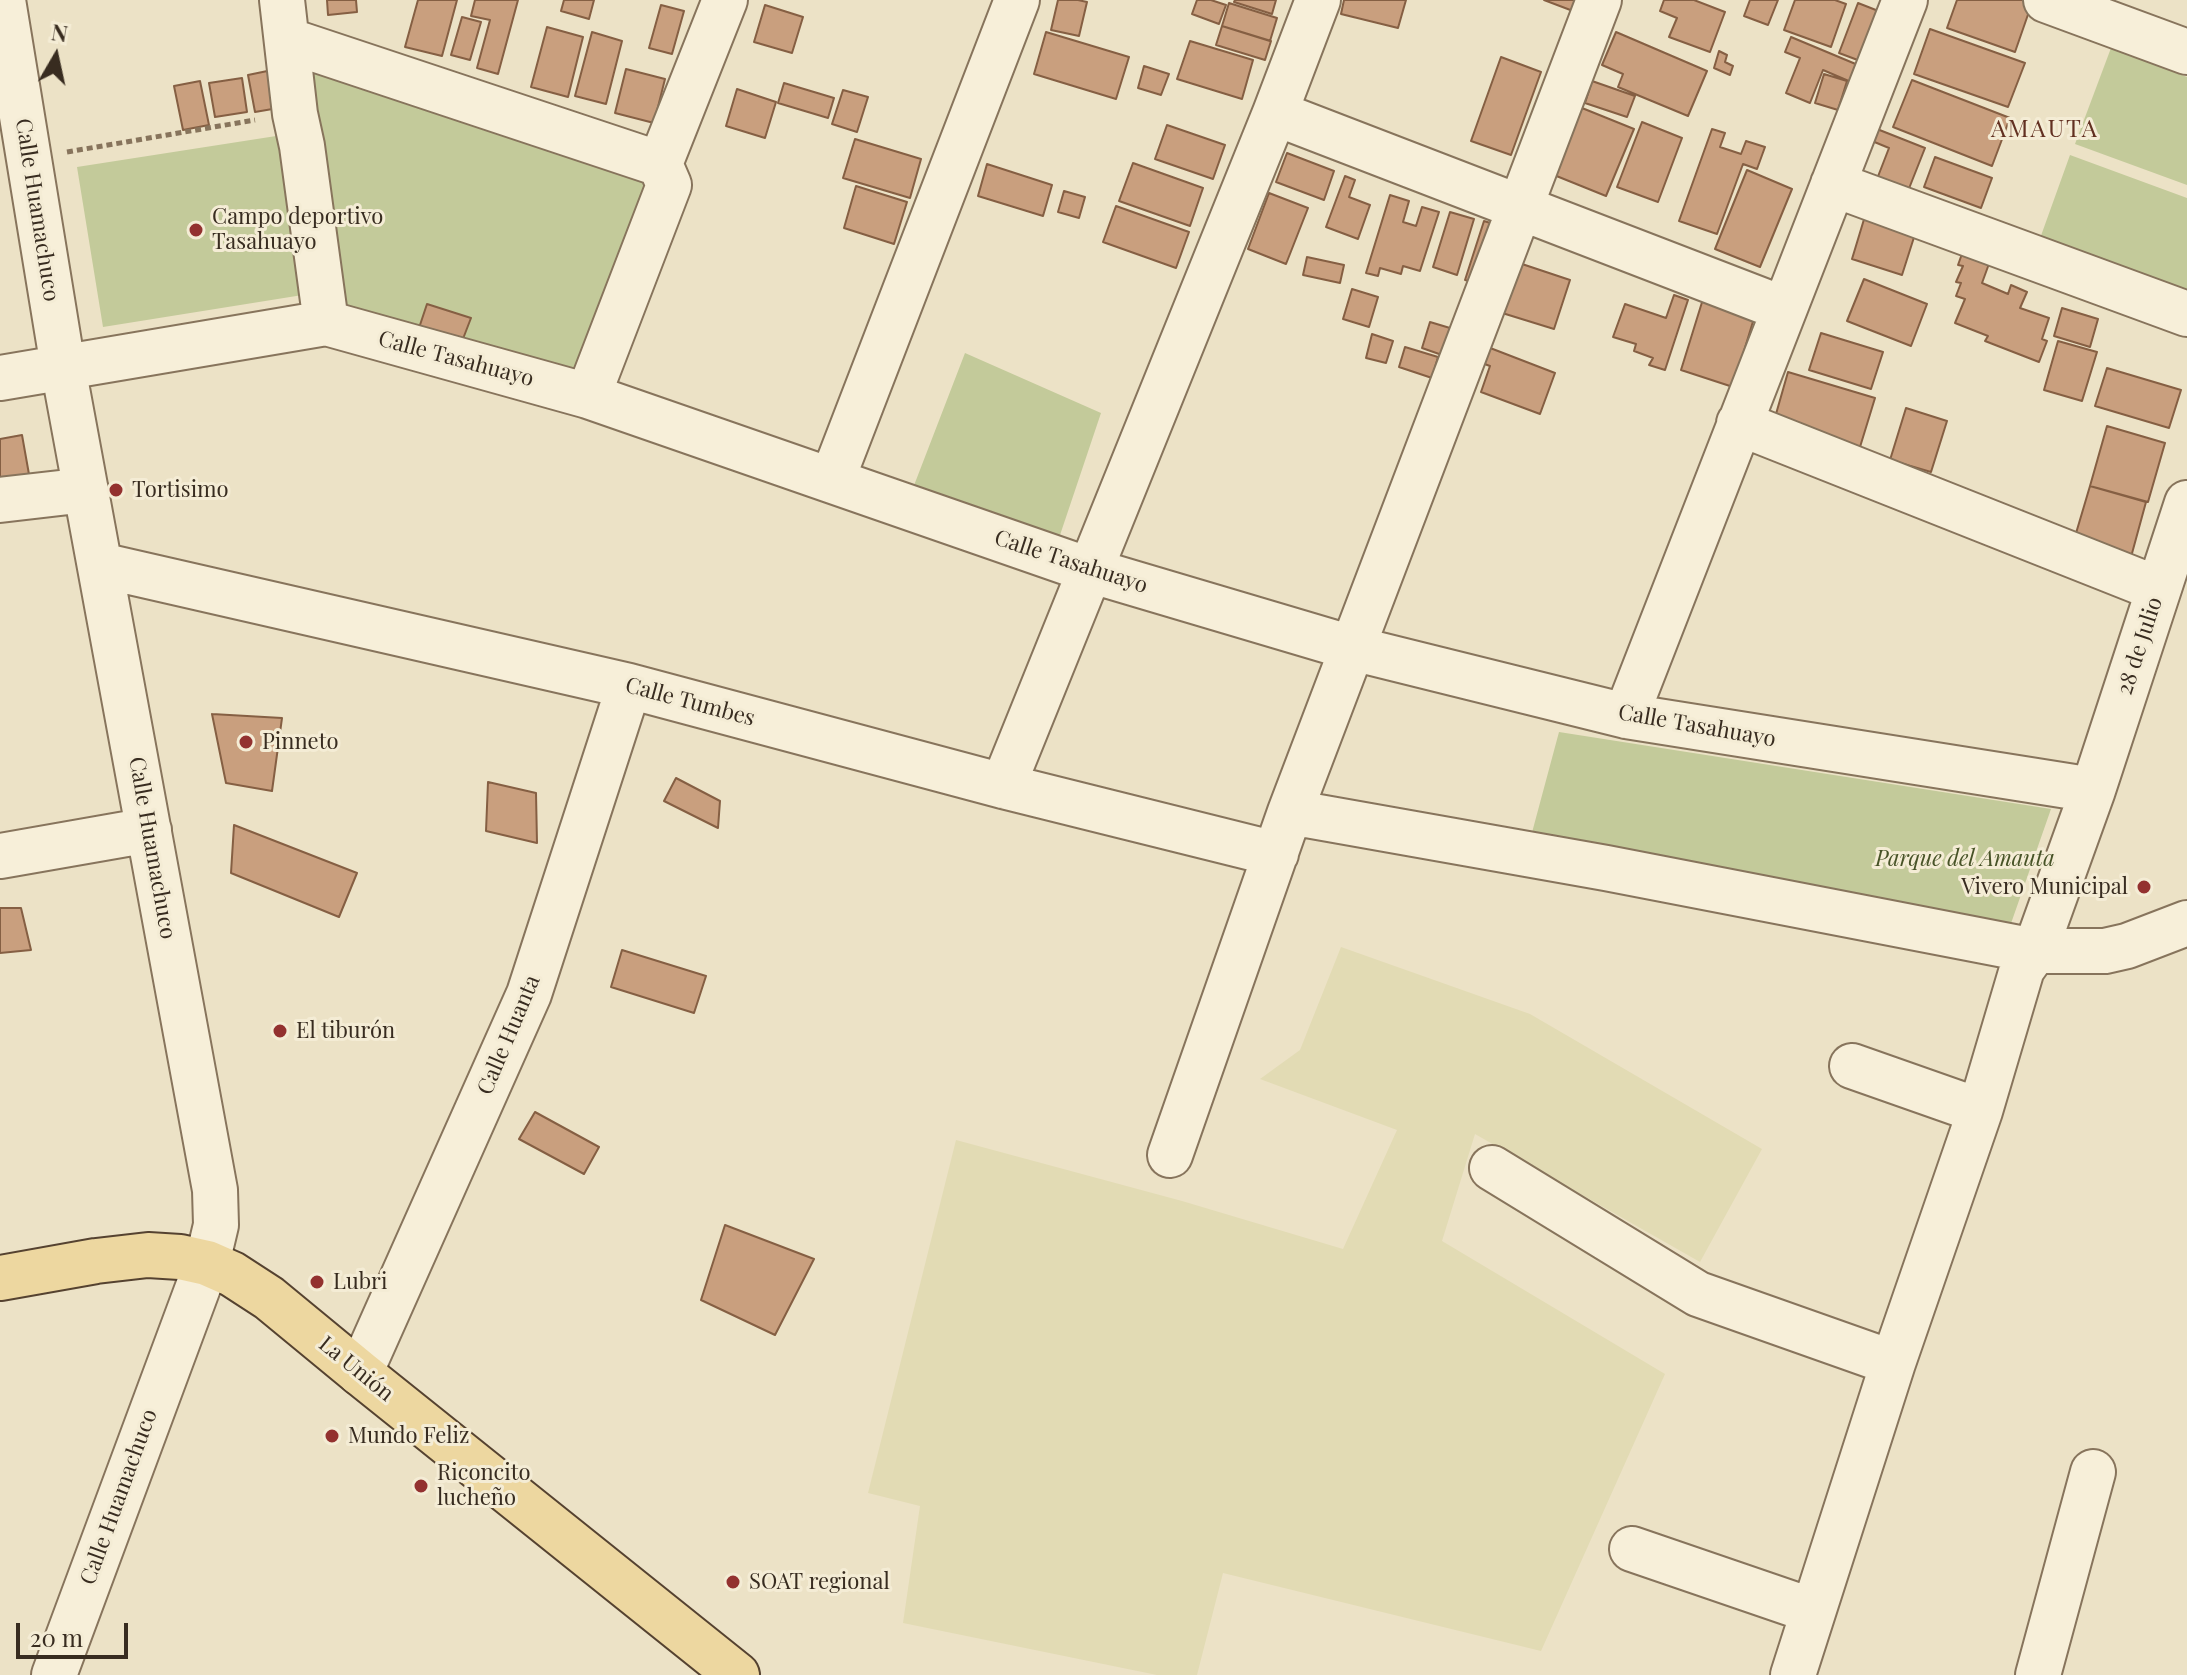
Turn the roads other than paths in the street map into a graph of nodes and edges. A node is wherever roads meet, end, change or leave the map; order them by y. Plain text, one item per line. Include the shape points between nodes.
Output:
1 (725, 0) edge
2 (1017, 0) edge
3 (1318, 0) edge
4 (1599, 0) edge
5 (1905, 0) edge
6 (2046, 0) edge
7 (2, 10) edge
8 (285, 20) edge
9 (2187, 52) edge
10 (1275, 113) junction
11 (660, 164) junction
12 (1833, 184) junction
13 (1520, 207) junction
14 (1784, 309) junction
15 (2187, 314) edge
16 (326, 323) junction
17 (63, 367) junction
18 (0, 378) edge
19 (588, 396) junction
20 (1739, 423) junction
21 (832, 480) junction
22 (86, 490) junction
23 (0, 500) edge
24 (2187, 503) edge
25 (100, 565) junction
26 (1089, 570) junction
27 (2158, 589) junction
28 (1352, 648) junction
29 (629, 686) junction
30 (1626, 716) junction
31 (1003, 786) junction
32 (2093, 790) junction
33 (1290, 812) junction
34 (149, 830) junction
35 (1276, 854) junction
36 (0, 856) edge
37 (2187, 923) edge
38 (2035, 951) junction
39 (1852, 1066) dead end
40 (1980, 1111) junction
41 (1170, 1155) dead end
42 (1492, 1168) dead end
43 (207, 1263) junction
44 (0, 1278) edge
45 (1893, 1363) junction
46 (360, 1373) junction
47 (2093, 1472) dead end
48 (1632, 1549) dead end
49 (1813, 1611) junction
50 (54, 1675) edge
51 (737, 1675) edge
52 (1793, 1675) edge
53 (2038, 1675) edge

1 - 11 street
2 - 21 street
3 - 10 street
4 - 13 street
5 - 12 street
6 - 9 street
7 - 17 street, Calle Huamachuco
8 - 11 street
8 - 16 street
10 - 13 street
10 - 26 street
11 - 19 street via 669,185
12 - 14 street
12 - 15 street
13 - 14 street
13 - 28 street
14 - 20 street
16 - 17 street, Calle Tasahuayo
16 - 19 street, Calle Tasahuayo
17 - 18 street, Calle Tasahuayo
17 - 22 street, Calle Huamachuco
19 - 21 street, Calle Tasahuayo
20 - 27 street
20 - 30 street
21 - 26 street, Calle Tasahuayo
22 - 23 street
22 - 25 street, Calle Huamachuco
24 - 27 street, 28 de Julio
25 - 29 street, Calle Tumbes
25 - 34 street, Calle Huamachuco
26 - 28 street, Calle Tasahuayo
26 - 31 street
27 - 32 street, 28 de Julio
28 - 30 street, Calle Tasahuayo
28 - 33 street
29 - 31 street, Calle Tumbes
29 - 46 street, Calle Huanta via 529,994
30 - 32 street, Calle Tasahuayo
31 - 35 street, Calle Tumbes
32 - 38 street, 28 de Julio
33 - 35 street
33 - 38 street
34 - 36 street
34 - 43 street, Calle Huamachuco via 215,1190 216,1225
35 - 41 street
37 - 38 street via 2105,951
38 - 40 street, 28 de Julio via 2022,969
39 - 40 street
40 - 45 street, 28 de Julio
42 - 45 street via 1698,1294
43 - 44 main road, La Unión via 148,1255
43 - 46 main road, La Unión via 269,1298
43 - 50 street, Calle Huamachuco
45 - 49 street, 28 de Julio
46 - 51 main road, La Unión
47 - 53 street
48 - 49 street
49 - 52 street, 28 de Julio

